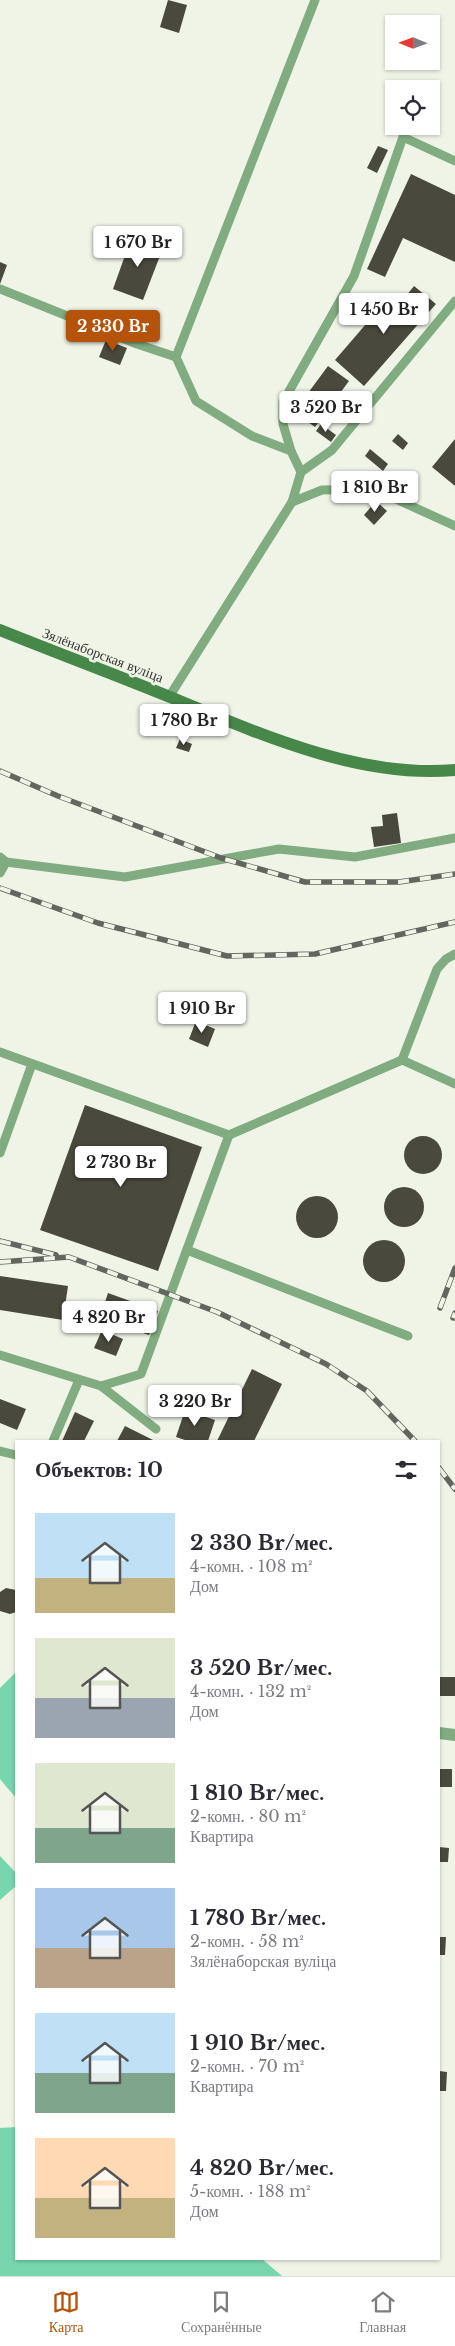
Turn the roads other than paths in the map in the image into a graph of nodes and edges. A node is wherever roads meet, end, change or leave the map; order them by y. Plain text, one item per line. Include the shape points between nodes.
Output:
1 (315, 0) edge
2 (455, 162) edge
3 (0, 290) edge
4 (455, 301) edge
5 (176, 357) junction
6 (291, 451) junction
7 (301, 472) junction
8 (292, 502) junction
9 (455, 526) edge
10 (0, 630) edge
11 (169, 697) junction
12 (455, 770) edge
13 (455, 838) edge
14 (3, 860) edge
15 (0, 873) edge
16 (455, 954) edge
17 (0, 1052) edge
18 (402, 1060) junction
19 (32, 1064) junction
20 (455, 1084) edge
21 (230, 1135) junction
22 (0, 1153) edge
23 (187, 1250) junction
24 (408, 1336) dead end
25 (0, 1354) edge
26 (79, 1380) junction
27 (101, 1386) junction
28 (156, 1429) dead end
29 (53, 1440) edge
30 (0, 1451) edge
31 (15, 1455) edge
32 (440, 1733) edge
33 (455, 1735) edge

1 - 5 lane
2 - 6 lane via 403,137 354,276 283,402 283,424
3 - 5 lane
4 - 7 lane via 332,450
5 - 6 lane via 196,401 252,436
6 - 7 lane
7 - 8 lane
8 - 9 lane via 322,490 374,489
8 - 11 lane
10 - 11 main road, Зялёнаборская вуліца
11 - 12 main road, Зялёнаборская вуліца via 245,728 367,765 409,771
13 - 14 lane via 355,857 279,849 125,878
14 - 15 lane
16 - 18 lane via 437,969
17 - 19 lane
18 - 20 lane
18 - 21 lane
19 - 21 lane
19 - 22 lane
21 - 23 lane
23 - 24 lane
23 - 27 lane via 141,1374
25 - 26 lane
26 - 27 lane
26 - 29 lane
27 - 28 lane
30 - 31 lane
32 - 33 street

